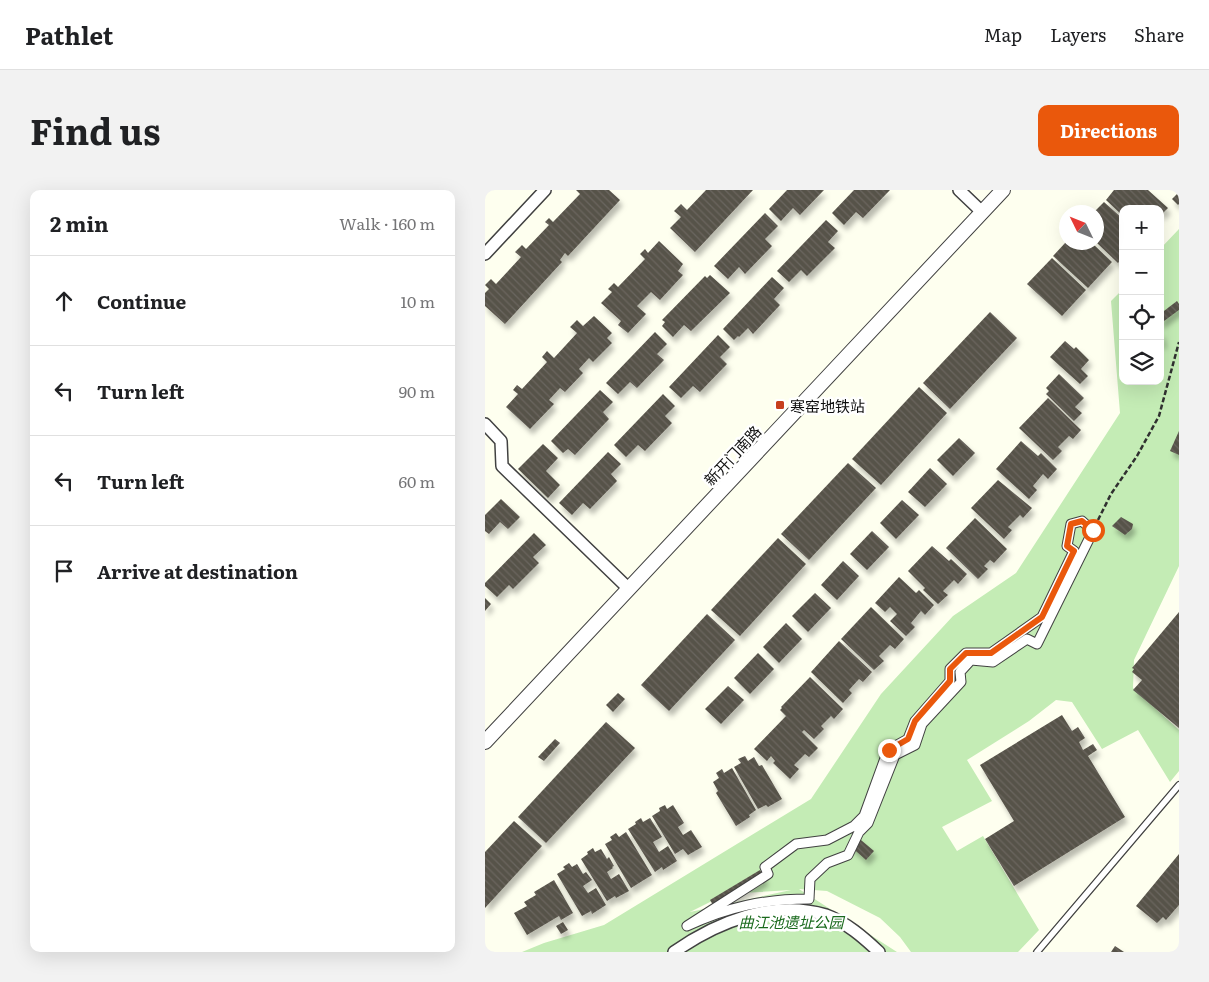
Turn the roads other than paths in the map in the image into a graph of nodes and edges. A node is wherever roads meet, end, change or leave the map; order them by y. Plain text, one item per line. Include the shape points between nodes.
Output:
1 (545, 190) edge
2 (959, 190) edge
3 (1003, 190) edge
4 (982, 212) junction
5 (485, 254) edge
6 (485, 424) edge
7 (1093, 530) joint
8 (629, 589) junction
9 (485, 742) edge
10 (1179, 785) edge
11 (674, 952) edge
12 (879, 952) edge
13 (1037, 952) edge

1 - 5 street
2 - 4 street
3 - 4 street, 新开门南路
4 - 8 street, 新开门南路
6 - 8 street via 501,441 502,466
7 - 7 street via 1082,521 1071,524 1067,546 1074,551 1042,617 991,653 966,653 950,669 950,681 915,721 908,739 889,750 864,816 854,826 827,840 797,844 765,867 768,874 687,926 742,906 809,899 810,879 827,863 848,855 859,832 869,823 895,755 915,745 923,724 961,682 960,672 971,660 993,662 1027,639 1037,644
8 - 9 street, 新开门南路
10 - 13 lane
11 - 12 street via 733,920 795,910 827,916 859,934

